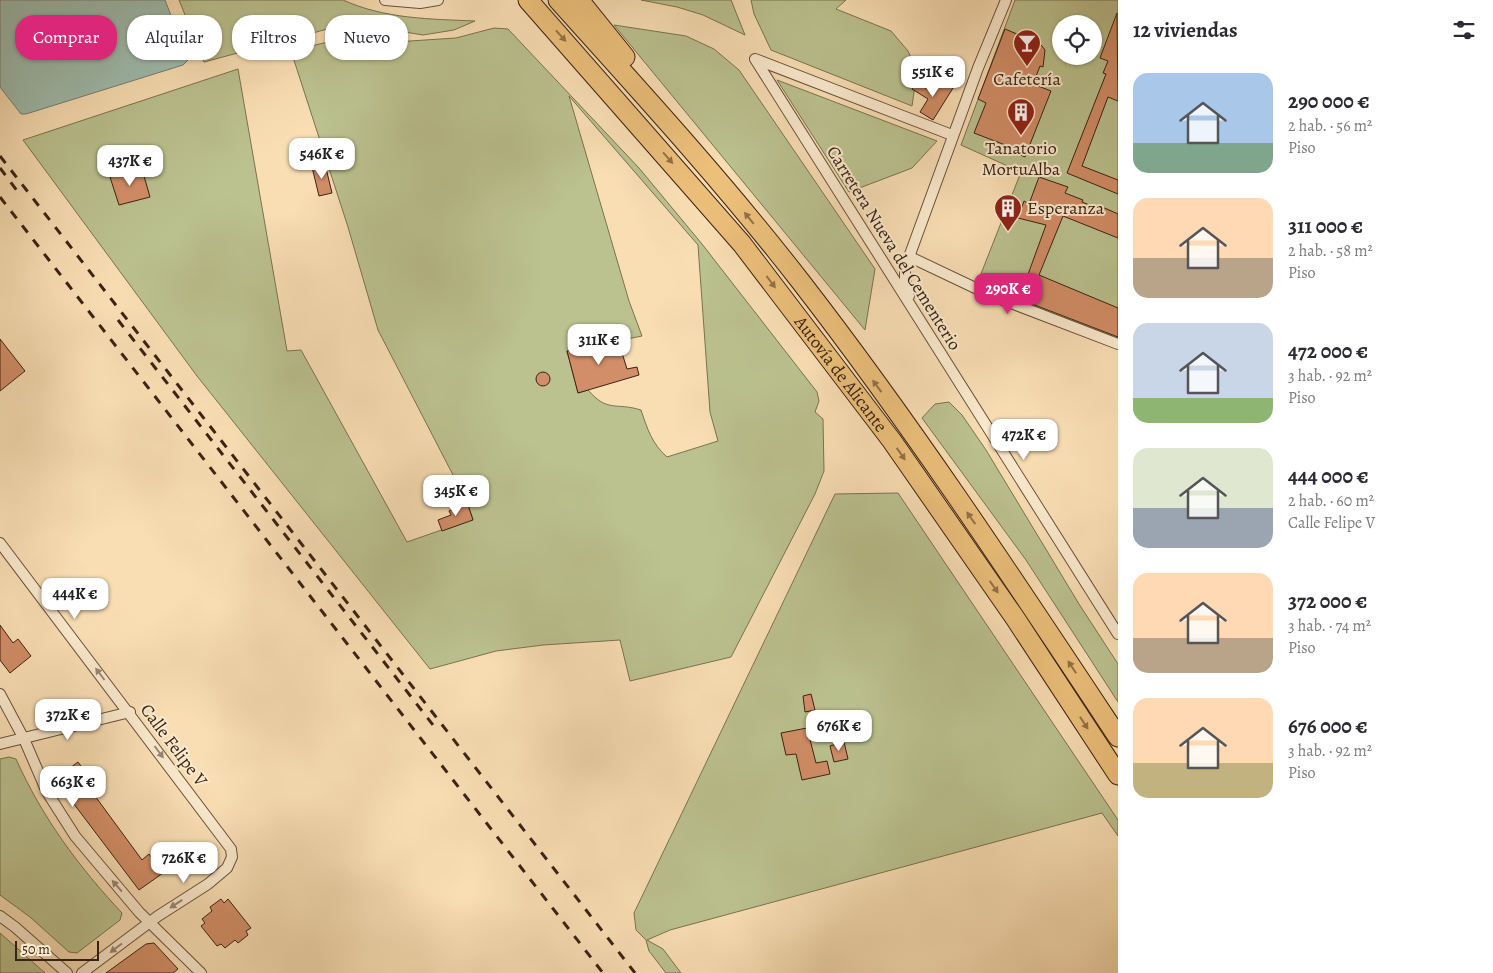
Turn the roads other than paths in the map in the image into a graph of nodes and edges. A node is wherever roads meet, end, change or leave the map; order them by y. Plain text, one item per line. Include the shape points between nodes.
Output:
1 (385, 0) edge
2 (438, 0) edge
3 (528, 0) edge
4 (558, 0) edge
5 (579, 0) edge
6 (1006, 0) edge
7 (952, 135) junction
8 (688, 143) junction
9 (910, 257) junction
10 (909, 302) junction
11 (1118, 344) edge
12 (0, 543) edge
13 (1118, 634) edge
14 (0, 694) edge
15 (130, 712) junction
16 (1118, 737) edge
17 (24, 739) junction
18 (0, 744) edge
19 (1118, 775) edge
20 (0, 916) edge
21 (150, 922) junction
22 (67, 973) edge
23 (82, 973) edge
24 (201, 973) edge

1 - 2 street via 420,4
3 -> 19 highway, Autovía de Alicante via 742,244 880,426 1015,618
4 - 8 highway, Autovía de Alicante
5 - 8 highway via 666,106
6 - 7 street
7 - 9 street
7 - 10 street, Carretera Nueva del Cementerio via 755,59
16 -> 8 highway, Autovía de Alicante via 904,423 801,283
9 - 10 street via 905,280
9 - 11 street via 990,295
10 - 13 street, Carretera Nueva del Cementerio
15 -> 12 street, Calle Felipe V
14 - 17 street
15 - 17 street
15 -> 21 street, Calle Felipe V via 231,849 232,857 227,868 208,884
17 - 18 street
21 -> 17 street via 75,836 48,792
20 - 22 street
21 -> 23 street
21 - 24 street

